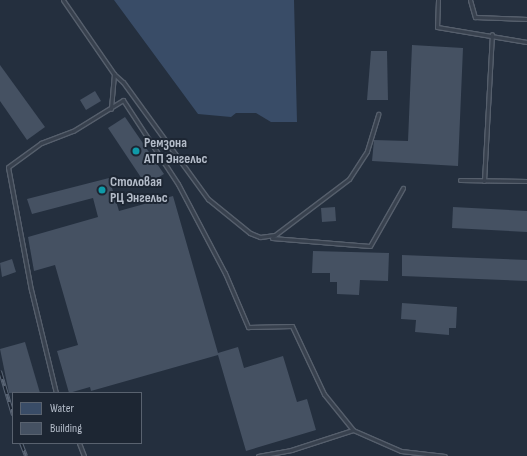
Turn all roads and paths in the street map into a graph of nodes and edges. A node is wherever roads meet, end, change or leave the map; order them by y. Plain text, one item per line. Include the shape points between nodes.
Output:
1 (63, 0) edge
2 (438, 0) edge
3 (470, 0) edge
4 (527, 19) edge
5 (492, 34) junction
6 (527, 42) edge
7 (114, 74) junction
8 (111, 109) junction
9 (378, 114) dead end
10 (460, 180) dead end
11 (484, 180) junction
12 (527, 181) edge
13 (403, 188) dead end
14 (270, 237) junction
15 (56, 392) edge
16 (352, 430) junction
17 (79, 444) edge
18 (84, 456) edge
19 (258, 456) edge
20 (445, 456) edge

1 - 7 lane
2 - 5 lane via 437,27
3 - 4 lane via 475,17
5 - 6 lane
5 - 11 lane
7 - 8 lane via 116,86
7 - 14 lane via 124,82 208,199 250,233
8 - 15 lane via 73,131 41,143 8,167 31,290
8 - 16 lane via 123,100 178,184 225,273 248,327 292,326 324,394
9 - 14 lane via 367,151 349,179
10 - 11 lane
11 - 12 lane
13 - 14 lane via 370,246
16 - 19 lane via 291,450
16 - 20 lane via 401,451
17 - 18 lane

